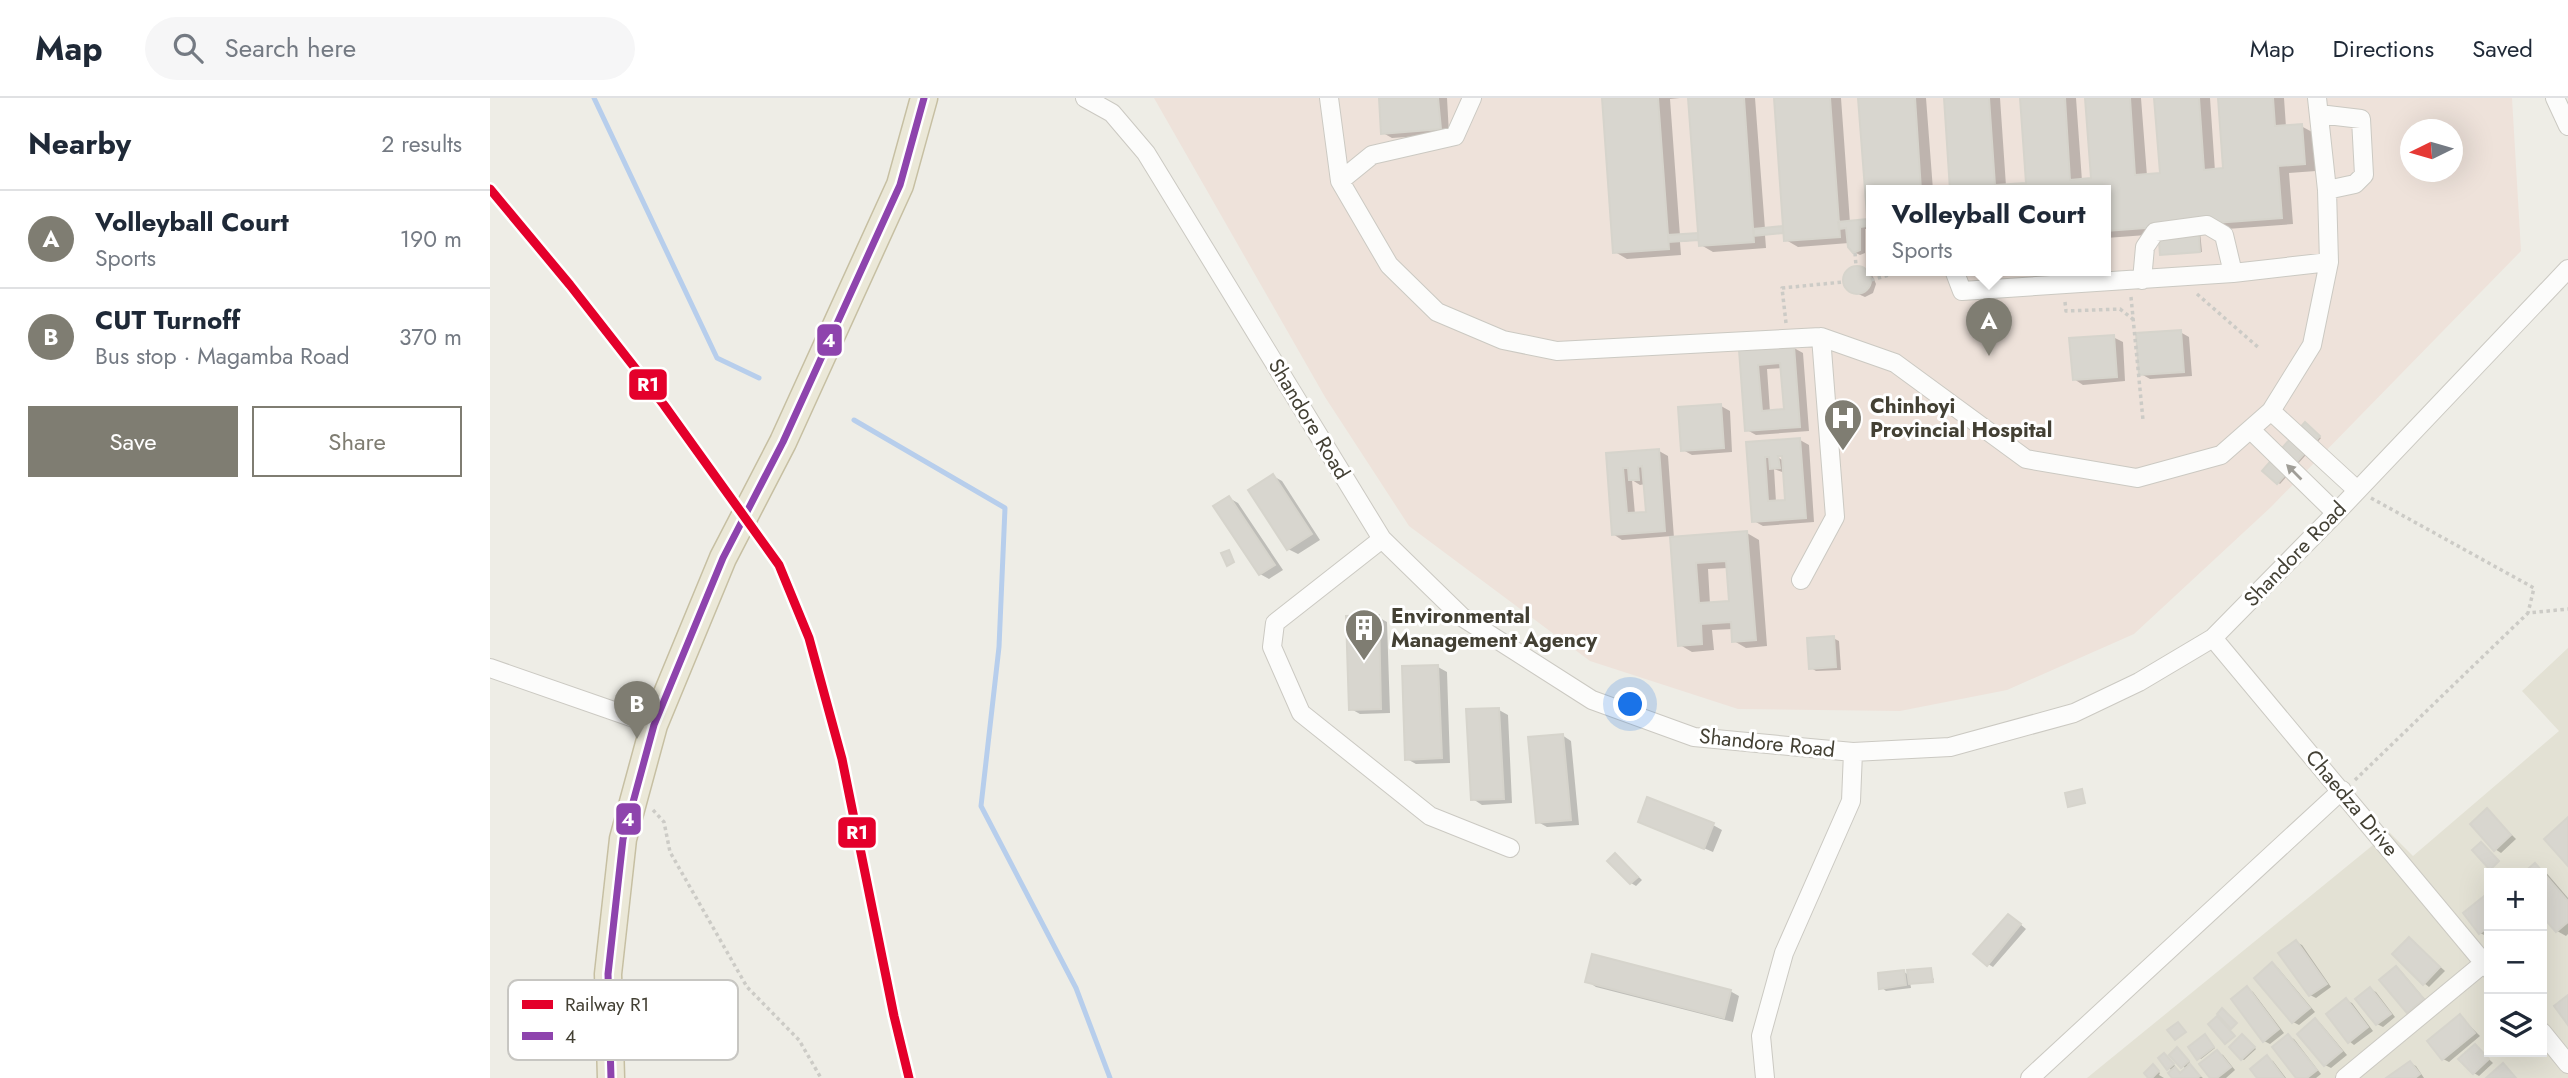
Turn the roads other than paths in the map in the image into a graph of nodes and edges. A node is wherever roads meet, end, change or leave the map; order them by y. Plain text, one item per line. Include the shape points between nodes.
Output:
1 (924, 98) edge
2 (1085, 98) edge
3 (1329, 98) edge
4 (1472, 98) edge
5 (2555, 98) edge
6 (2318, 106) edge
7 (2568, 126) edge
8 (1340, 181) junction
9 (2327, 190) junction
10 (2329, 262) junction
11 (2568, 269) edge
12 (2233, 273) junction
13 (1956, 276) edge
14 (2039, 277) edge
15 (2142, 280) junction
16 (1821, 337) junction
17 (2271, 411) junction
18 (2251, 430) junction
19 (2357, 490) junction
20 (2336, 513) junction
21 (1382, 539) junction
22 (1801, 580) dead end
23 (2213, 638) junction
24 (490, 668) edge
25 (654, 725) junction
26 (1853, 752) junction
27 (2342, 790) junction
28 (1510, 848) dead end
29 (2484, 962) edge
30 (2484, 968) edge
31 (608, 980) edge
32 (2547, 1038) edge
33 (610, 1060) edge
34 (2568, 1064) edge
35 (611, 1078) edge
36 (1765, 1078) edge
37 (2030, 1078) edge
38 (2345, 1078) edge

1 - 25 highway via 900,185 783,442 723,558
2 - 21 street, Shandore Road via 1112,113 1146,153
3 - 8 street
4 - 8 street via 1455,136 1372,155
5 - 7 street
6 - 9 street
6 - 9 street via 2361,118 2364,175 2355,184
8 - 16 street via 1399,275 1437,312 1503,340 1557,351
9 - 10 street
10 - 12 street
10 - 17 street via 2312,345
11 - 19 street, Shandore Road
12 - 15 street
12 - 15 street via 2224,235 2207,225 2155,232 2145,247
13 - 14 street via 1962,291
14 - 15 street
16 - 18 street via 1895,363 2026,459 2137,478 2221,454
16 - 22 street via 1835,517
17 - 18 street
17 - 19 street
20 -> 18 street
19 - 20 street, Shandore Road
20 - 23 street, Shandore Road
21 - 26 street, Shandore Road via 1462,617 1592,700 1694,737
21 - 28 street via 1275,623 1272,647 1301,713 1430,816
23 - 26 street, Shandore Road via 2139,682 2074,713 1950,747
23 - 27 street, Chaedza Drive
24 - 25 street
25 - 31 highway via 623,839
26 - 36 street via 1851,801 1784,953 1761,1036
27 - 29 street, Chaedza Drive
27 - 37 street
30 - 38 street
32 - 34 street
33 - 35 highway

